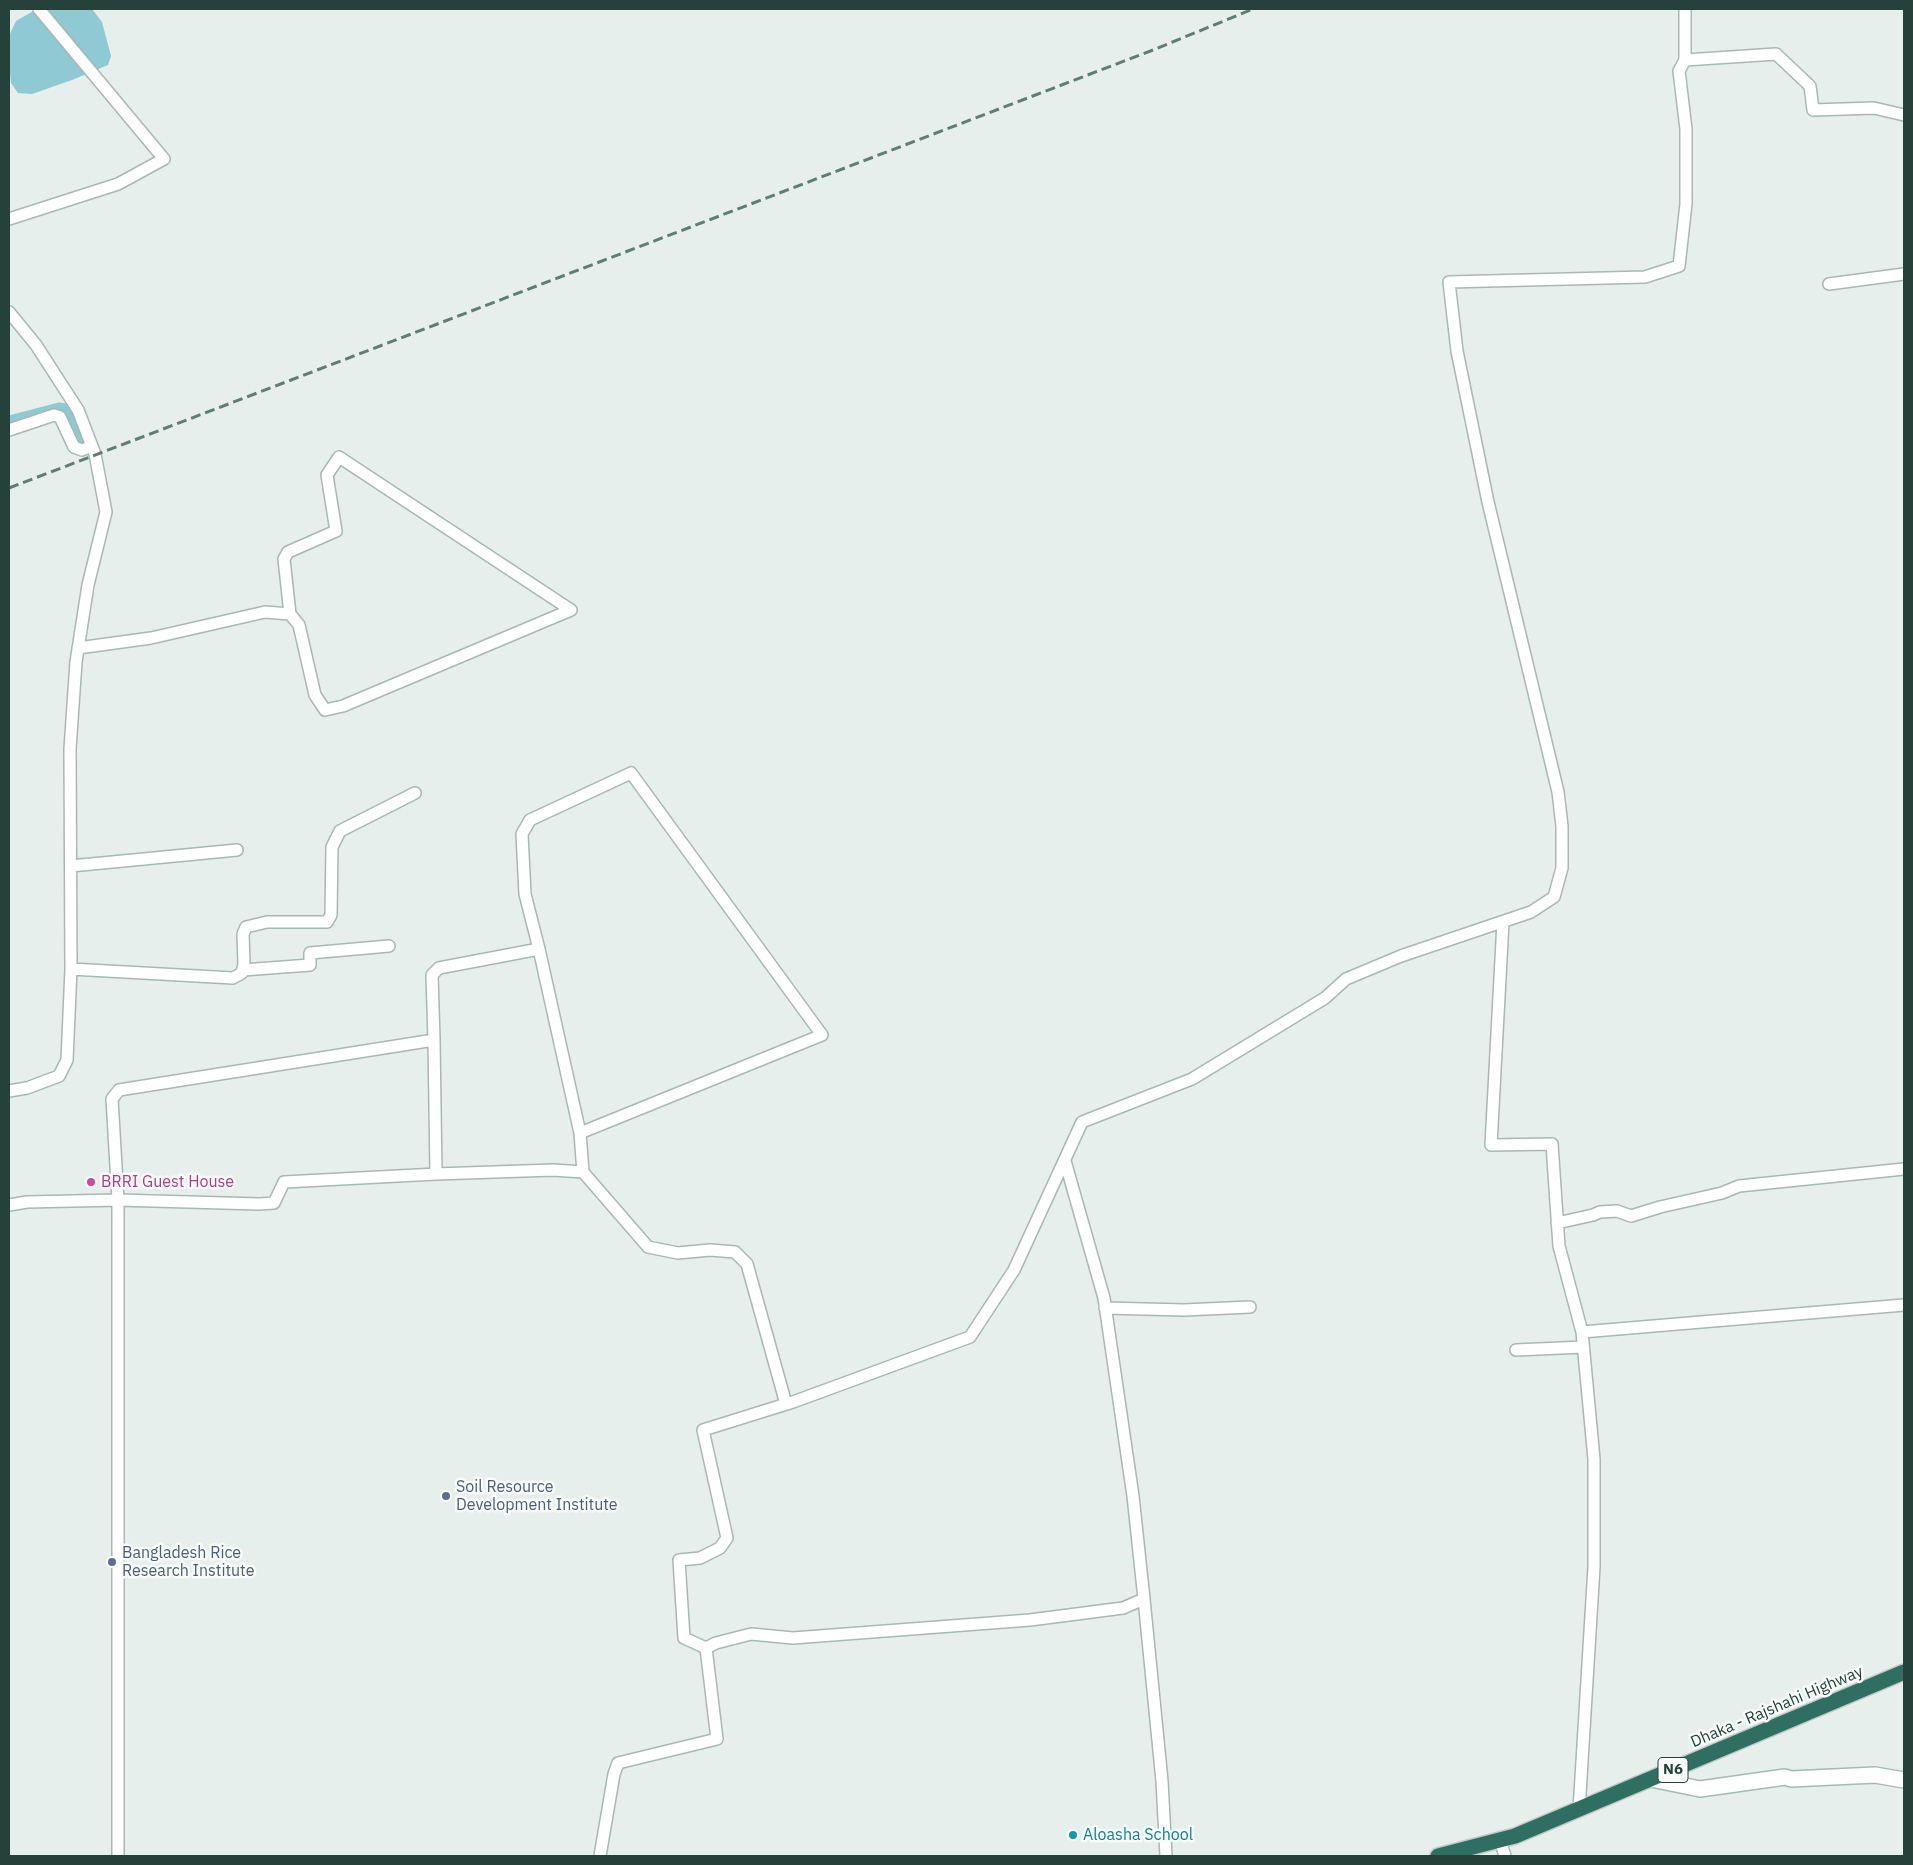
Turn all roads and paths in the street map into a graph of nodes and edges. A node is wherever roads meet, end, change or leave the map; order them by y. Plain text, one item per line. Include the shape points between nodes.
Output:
1 (39, 9) edge
2 (1685, 9) edge
3 (1685, 60) junction
4 (1904, 115) edge
5 (9, 219) edge
6 (1904, 274) edge
7 (1829, 284) dead end
8 (9, 312) edge
9 (9, 430) edge
10 (92, 446) junction
11 (290, 614) junction
12 (78, 648) junction
13 (415, 794) dead end
14 (237, 850) dead end
15 (71, 866) junction
16 (1503, 922) junction
17 (389, 946) dead end
18 (538, 949) junction
19 (72, 968) junction
20 (243, 970) junction
21 (434, 1040) junction
22 (9, 1091) edge
23 (580, 1133) junction
24 (1065, 1161) junction
25 (1904, 1169) edge
26 (583, 1172) junction
27 (436, 1174) junction
28 (118, 1200) junction
29 (9, 1205) edge
30 (1558, 1223) junction
31 (1904, 1305) edge
32 (1105, 1308) junction
33 (1250, 1308) dead end
34 (1582, 1332) junction
35 (1584, 1347) junction
36 (1516, 1350) dead end
37 (786, 1404) junction
38 (1144, 1599) junction
39 (706, 1648) junction
40 (1904, 1672) edge
41 (1651, 1779) junction
42 (1904, 1780) edge
43 (1579, 1810) junction
44 (1500, 1840) junction
45 (118, 1856) edge
46 (600, 1856) edge
47 (1166, 1856) edge
48 (1438, 1856) edge
49 (1505, 1856) edge

1 - 5 street via 164,159 118,184
2 - 3 street
3 - 4 street via 1776,54 1810,86 1814,110 1874,108
3 - 16 street via 1679,71 1686,129 1686,204 1680,266 1645,277 1449,282 1457,351 1488,502 1558,792 1562,826 1562,868 1554,897 1531,912
6 - 7 street
8 - 10 street via 36,345 78,410
9 - 10 street via 54,415 60,417 74,447 82,450
10 - 12 street via 106,512 88,585
11 - 11 street via 284,559 288,552 336,531 327,475 339,457 571,610 343,706 325,710 315,695 299,625
11 - 12 street via 265,612 151,638
12 - 15 street via 70,749
13 - 20 street via 340,831 332,847 331,915 327,922 267,922 246,927
14 - 15 street
15 - 19 street
16 - 24 street via 1402,956 1346,979 1325,998 1192,1079 1082,1122
16 - 30 street via 1492,1145 1552,1144
17 - 20 street via 310,953 310,965
18 - 21 street via 439,968 432,975
18 - 23 street
18 - 23 street via 526,894 522,834 530,820 631,773 822,1035
19 - 20 street via 233,978
19 - 22 street via 66,1060 59,1076
21 - 27 street
21 - 28 street via 119,1090 112,1099
23 - 26 street
24 - 32 street
24 - 37 street via 1014,1270 970,1337
25 - 30 street via 1739,1186 1631,1216 1617,1211 1600,1212
26 - 27 street
26 - 37 street via 648,1247 678,1253 735,1252 747,1264
27 - 28 street via 284,1182 274,1203
28 - 29 street
28 - 45 street
30 - 34 street via 1559,1246
31 - 34 street
32 - 33 street
32 - 38 street
34 - 35 street
35 - 36 street
35 - 43 street via 1594,1459 1594,1567
37 - 39 street via 703,1430 727,1538 720,1548 700,1558 679,1560 684,1638
38 - 39 street via 1123,1608 1030,1620 793,1638 751,1634
38 - 47 street
39 - 46 street via 717,1739 618,1763
40 - 41 highway, Dhaka - Rajshahi Highway / N6
41 - 42 street via 1700,1789 1785,1777 1874,1775
41 - 43 highway, Dhaka - Rajshahi Highway / N6
43 - 44 highway, Dhaka - Rajshahi Highway / N6
44 - 48 highway, Dhaka - Rajshahi Highway / N6
44 - 49 street

